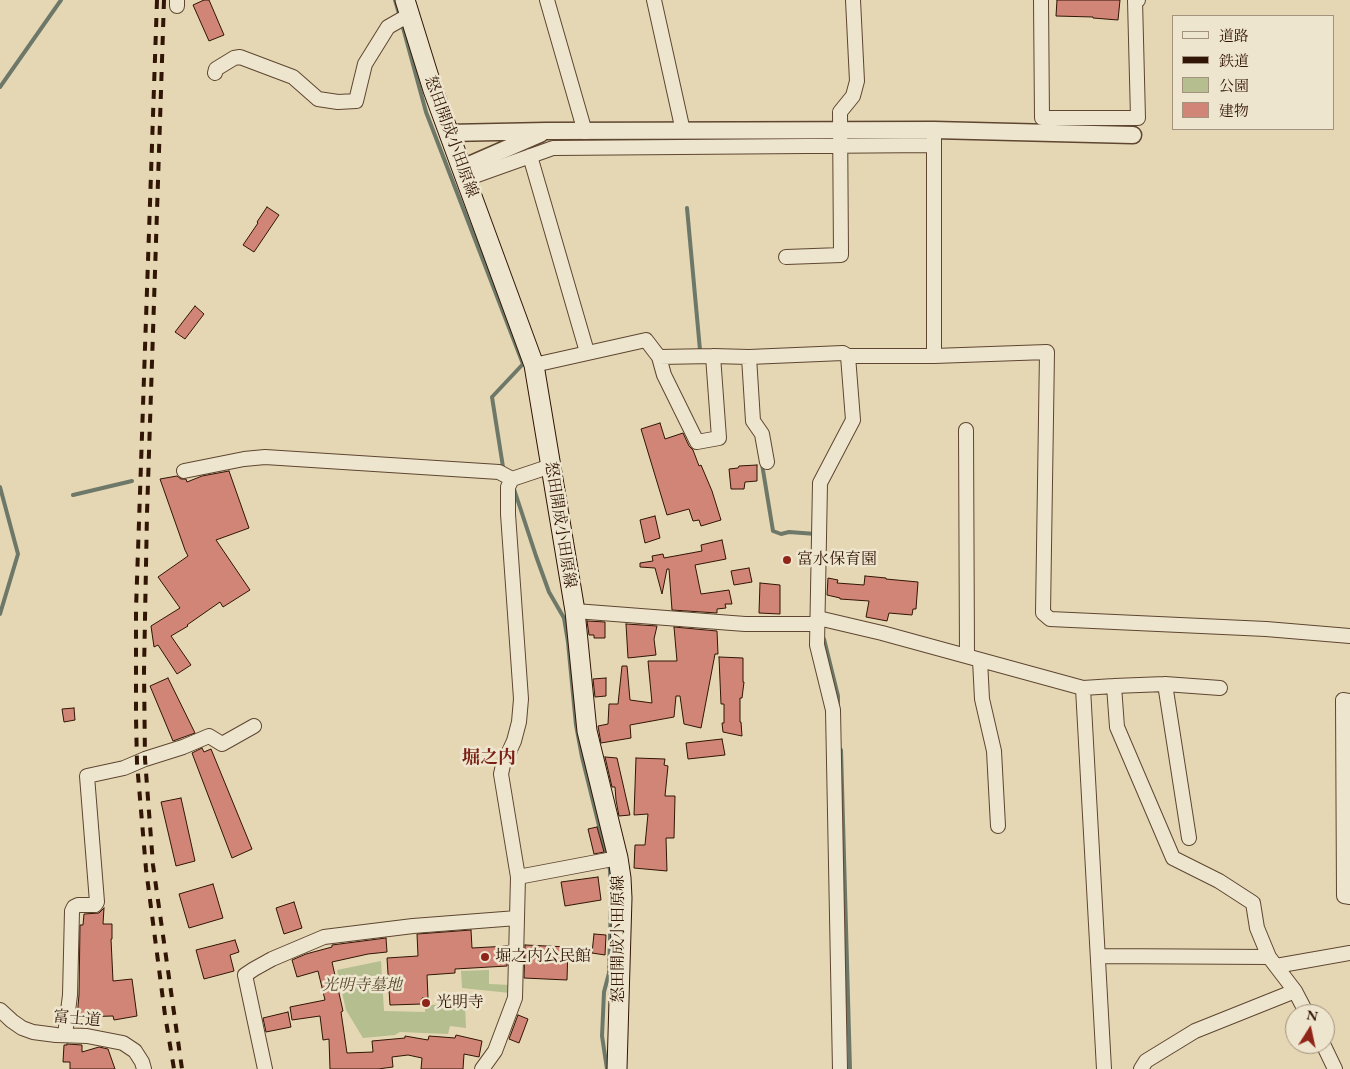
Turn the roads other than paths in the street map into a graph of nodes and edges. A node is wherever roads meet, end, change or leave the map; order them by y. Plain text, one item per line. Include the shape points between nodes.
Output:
1 (547, 0) edge
2 (654, 0) edge
3 (853, 0) edge
4 (1041, 0) edge
5 (1138, 0) edge
6 (407, 7) edge
7 (215, 73) dead end
8 (546, 131) junction
9 (683, 131) junction
10 (585, 132) junction
11 (448, 133) junction
12 (1133, 135) dead end
13 (934, 137) junction
14 (840, 138) junction
15 (530, 156) junction
16 (464, 173) junction
17 (786, 257) dead end
18 (587, 352) junction
19 (712, 356) junction
20 (749, 356) junction
21 (848, 356) junction
22 (934, 356) junction
23 (659, 357) junction
24 (534, 365) junction
25 (966, 430) dead end
26 (767, 462) dead end
27 (551, 466) junction
28 (184, 471) dead end
29 (512, 479) junction
30 (575, 611) junction
31 (818, 621) junction
32 (1350, 636) edge
33 (974, 658) junction
34 (1165, 684) junction
35 (1114, 686) junction
36 (1084, 688) junction
37 (1220, 688) dead end
38 (1350, 701) edge
39 (254, 726) dead end
40 (998, 826) dead end
41 (1189, 838) dead end
42 (617, 858) junction
43 (518, 877) junction
44 (1350, 897) edge
45 (517, 918) junction
46 (1350, 953) edge
47 (1098, 956) junction
48 (1273, 961) junction
49 (1295, 991) junction
50 (1302, 1004) edge
51 (0, 1010) edge
52 (65, 1034) junction
53 (1328, 1054) edge
54 (144, 1069) edge
55 (265, 1069) edge
56 (482, 1069) edge
57 (617, 1069) edge
58 (840, 1069) edge
59 (1104, 1069) edge
60 (1141, 1069) edge
61 (1336, 1069) edge

1 - 10 street
2 - 9 street
3 - 14 street via 858,80 853,96 840,112
4 - 5 street via 1042,118 1138,118 1135,0
6 - 7 street via 388,27 365,64 356,101 318,99 293,77 240,57 216,69
6 - 11 main road, 怒田開成小田原線
8 - 10 street
8 - 11 street
8 - 16 street
9 - 10 street
9 - 14 street
11 - 16 main road, 怒田開成小田原線
12 - 13 street
13 - 14 street
13 - 22 street
14 - 15 street via 553,148
14 - 17 street via 841,255
15 - 16 street
15 - 18 street
16 - 24 main road, 怒田開成小田原線
18 - 23 street via 646,340
18 - 24 street
19 - 20 street
19 - 23 street
19 - 23 street via 719,438 697,442 664,375
20 - 21 street via 843,353
20 - 26 street via 753,421 762,434
21 - 22 street
21 - 31 street via 852,420 820,483
22 - 32 street via 1047,352 1043,613 1050,619
24 - 27 main road, 怒田開成小田原線
25 - 33 street
27 - 29 street
27 - 30 main road, 怒田開成小田原線
28 - 29 street via 265,457 499,472
29 - 43 street via 508,487 508,514 521,699 514,741 501,774
30 - 31 street via 745,624
30 - 42 main road, 怒田開成小田原線 via 587,731
31 - 33 street via 882,633
31 - 58 street via 817,645 833,710
33 - 36 street
33 - 40 street via 994,751
34 - 35 street
34 - 37 street
34 - 41 street
35 - 36 street
35 - 48 street via 1118,727 1173,858 1219,881 1252,903 1257,928
36 - 47 street
38 - 44 street via 1343,700 1344,896
39 - 52 street via 222,744 209,736 124,768 87,776 97,902 95,905 78,905 72,911 70,995
42 - 43 street
42 - 57 main road, 怒田開成小田原線 via 622,898
43 - 45 street
45 - 55 street via 324,937 254,969 244,975
45 - 56 street via 515,998 495,1051
46 - 48 street
47 - 48 street
47 - 59 street
48 - 49 street
49 - 50 street
49 - 60 street via 1196,1031 1146,1061
51 - 52 street, 富士道 via 22,1028
52 - 54 street, 富士道 via 123,1043 139,1056
53 - 61 street

